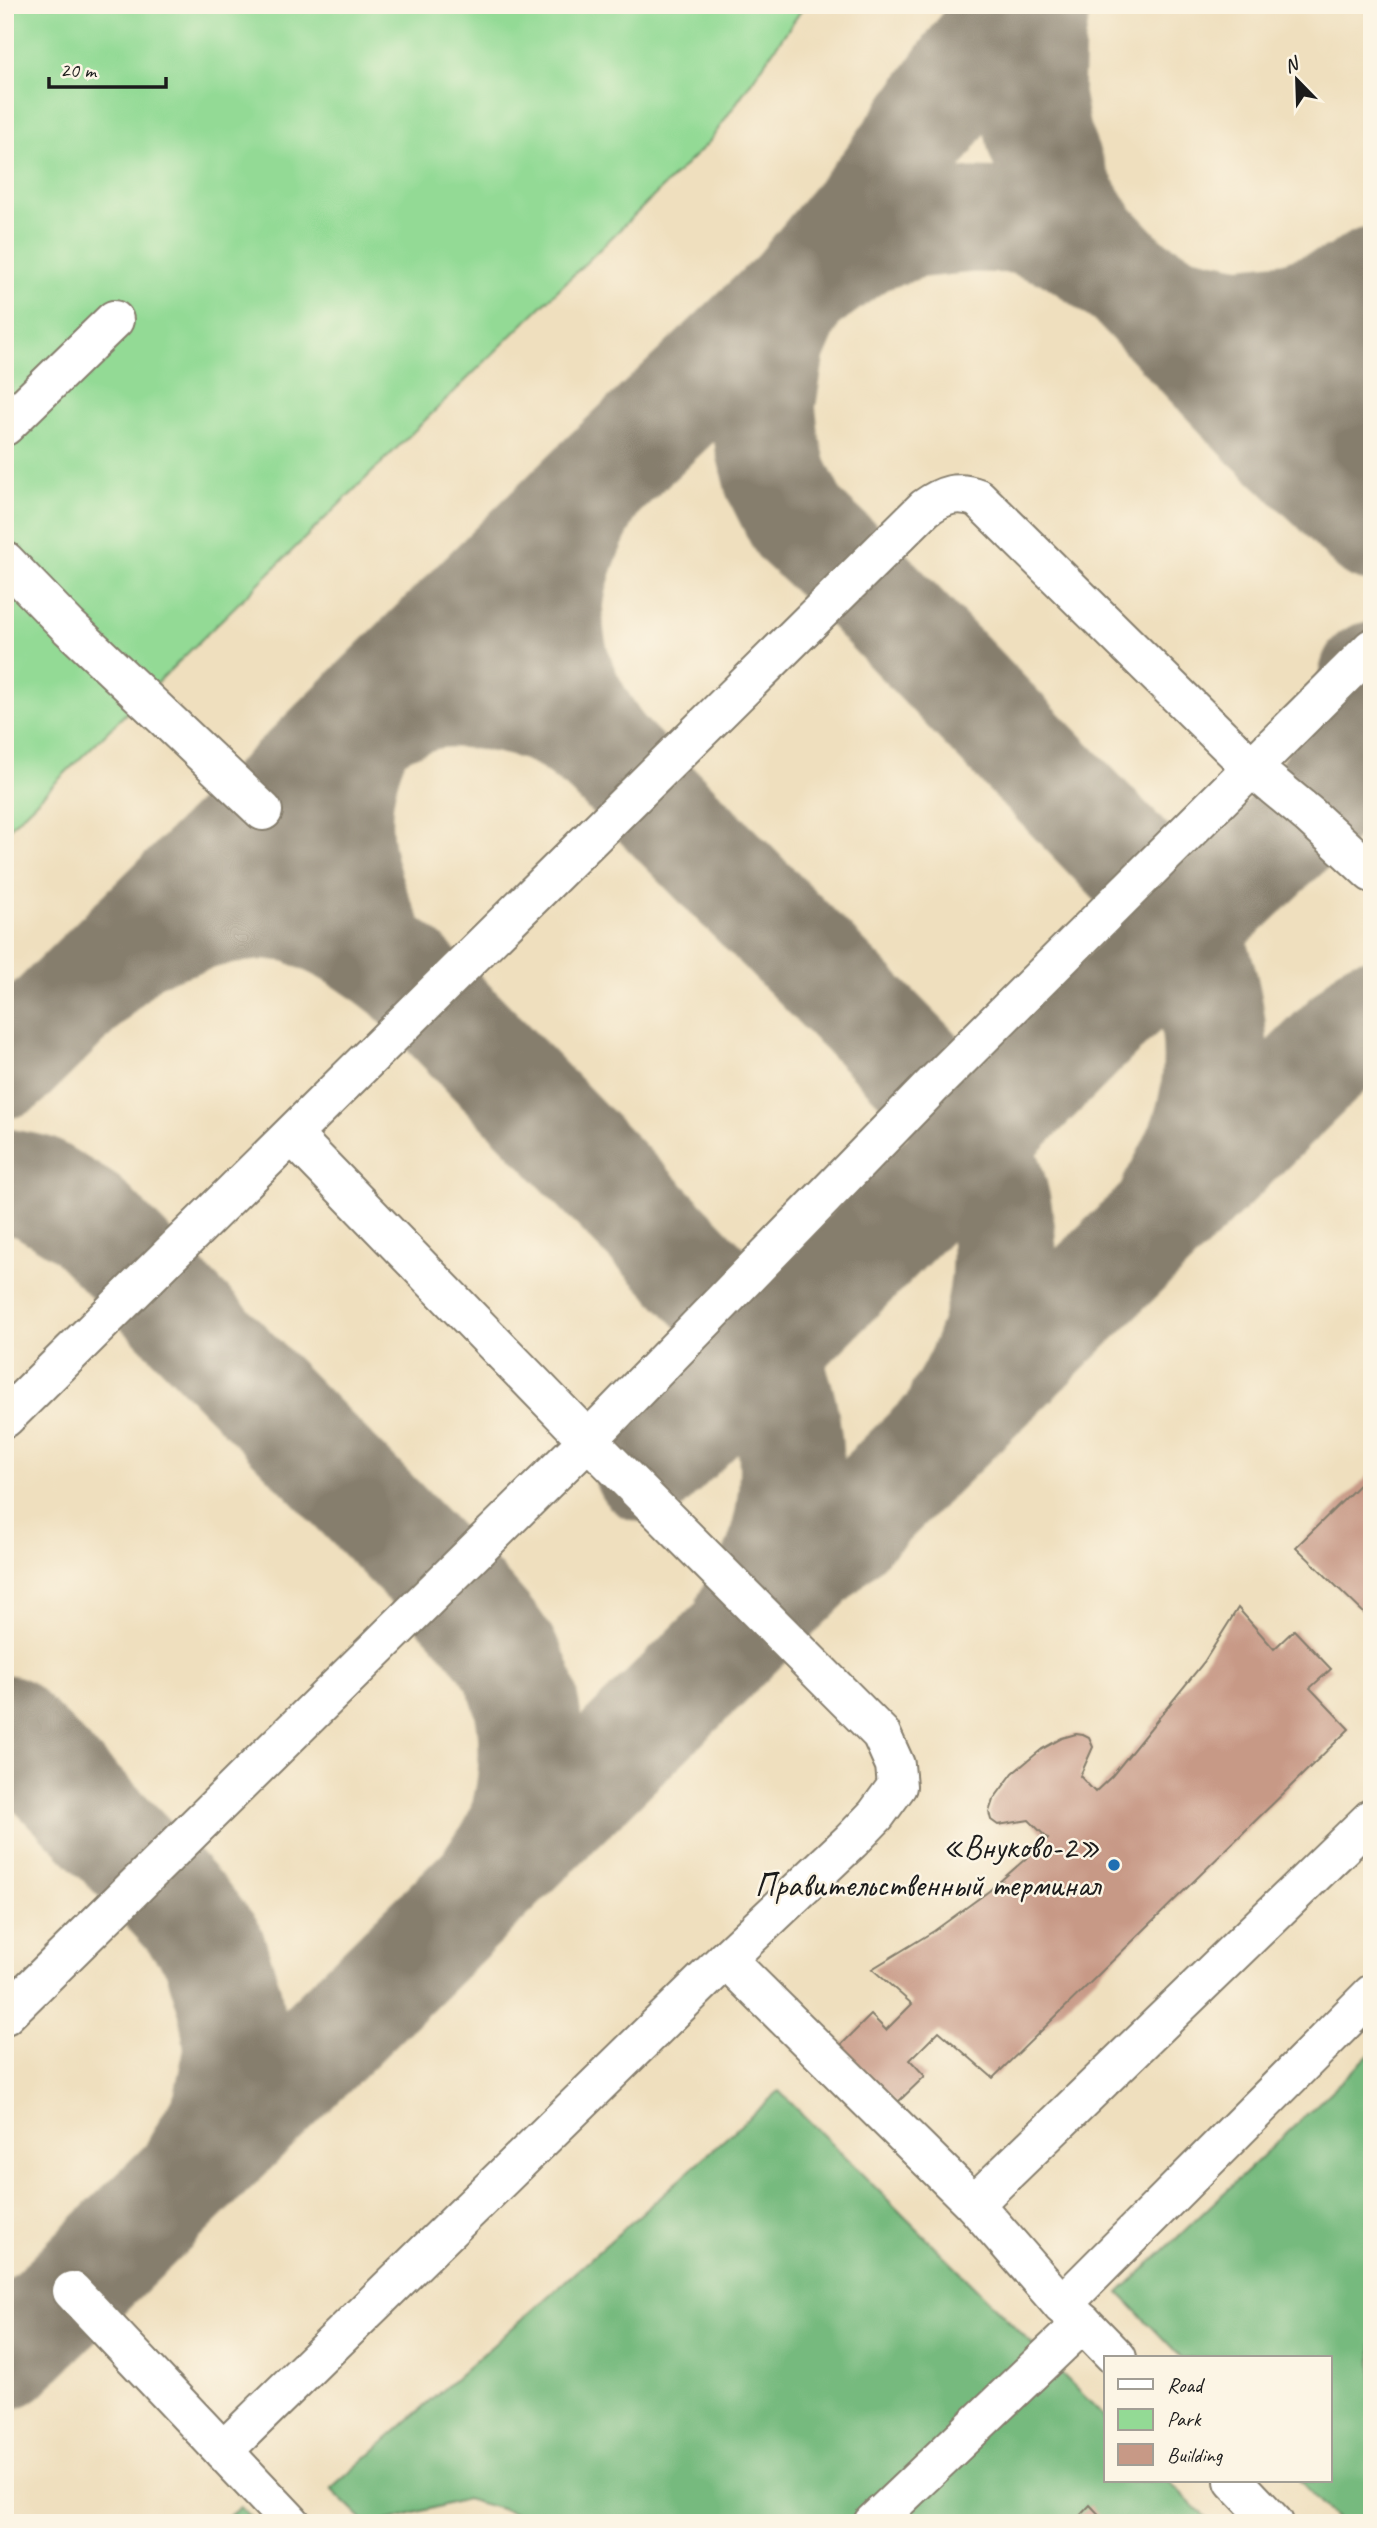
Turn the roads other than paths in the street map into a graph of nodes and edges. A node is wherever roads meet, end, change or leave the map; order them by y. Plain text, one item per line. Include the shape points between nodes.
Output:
1 (114, 320) dead end
2 (5, 426) edge
3 (5, 561) edge
4 (1372, 648) edge
5 (1251, 767) junction
6 (263, 811) dead end
7 (1372, 873) edge
8 (292, 1135) junction
9 (5, 1418) edge
10 (588, 1440) junction
11 (1372, 1818) edge
12 (726, 1959) junction
13 (1372, 1994) edge
14 (5, 2015) edge
15 (974, 2204) junction
16 (72, 2291) dead end
17 (1073, 2314) junction
18 (1115, 2356) edge
19 (223, 2451) junction
20 (1235, 2482) edge
21 (291, 2523) edge
22 (873, 2523) edge
23 (1274, 2523) edge

1 - 2 lane
3 - 6 lane
4 - 5 lane
5 - 7 lane
5 - 8 lane via 978,498 958,494 938,499
5 - 10 lane
8 - 9 lane
8 - 10 lane
10 - 12 lane via 881,1734 895,1765 897,1786 876,1815
10 - 14 lane
11 - 15 lane
12 - 15 lane
12 - 19 lane
13 - 17 lane
15 - 17 lane
16 - 19 lane
17 - 18 lane
17 - 22 lane
19 - 21 lane
20 - 23 lane

